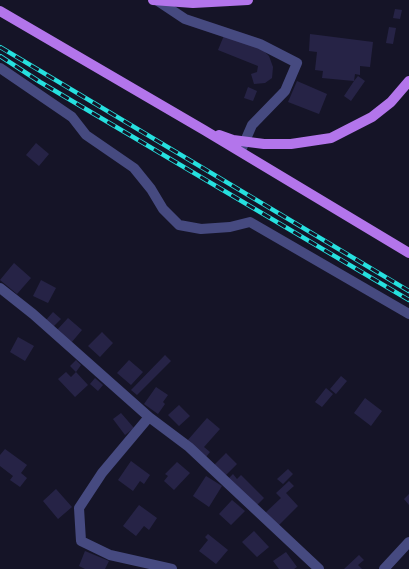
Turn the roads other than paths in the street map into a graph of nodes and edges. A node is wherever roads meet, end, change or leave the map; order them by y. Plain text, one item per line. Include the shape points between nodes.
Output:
1 (156, 0) edge
2 (248, 0) edge
3 (0, 11) edge
4 (0, 68) edge
5 (409, 81) edge
6 (204, 130) junction
7 (244, 142) junction
8 (240, 153) junction
9 (409, 253) edge
10 (0, 288) edge
11 (409, 314) edge
12 (148, 417) junction
13 (409, 542) edge
14 (172, 569) edge
15 (319, 569) edge
16 (384, 569) edge

1 - 2 main road via 193,3
1 - 7 street via 185,19 260,44 297,64 285,91 252,125
3 - 6 main road
4 - 11 street via 72,116 86,135 134,168 151,189 162,209 179,226 201,229 230,227 250,222
5 - 7 main road via 391,102 372,118 331,138 291,144
6 - 7 main road
6 - 8 main road
7 - 8 street
8 - 9 main road
10 - 12 street via 33,314
12 - 14 street via 102,473 79,508 81,541 110,555
12 - 15 street via 189,447
13 - 16 street

